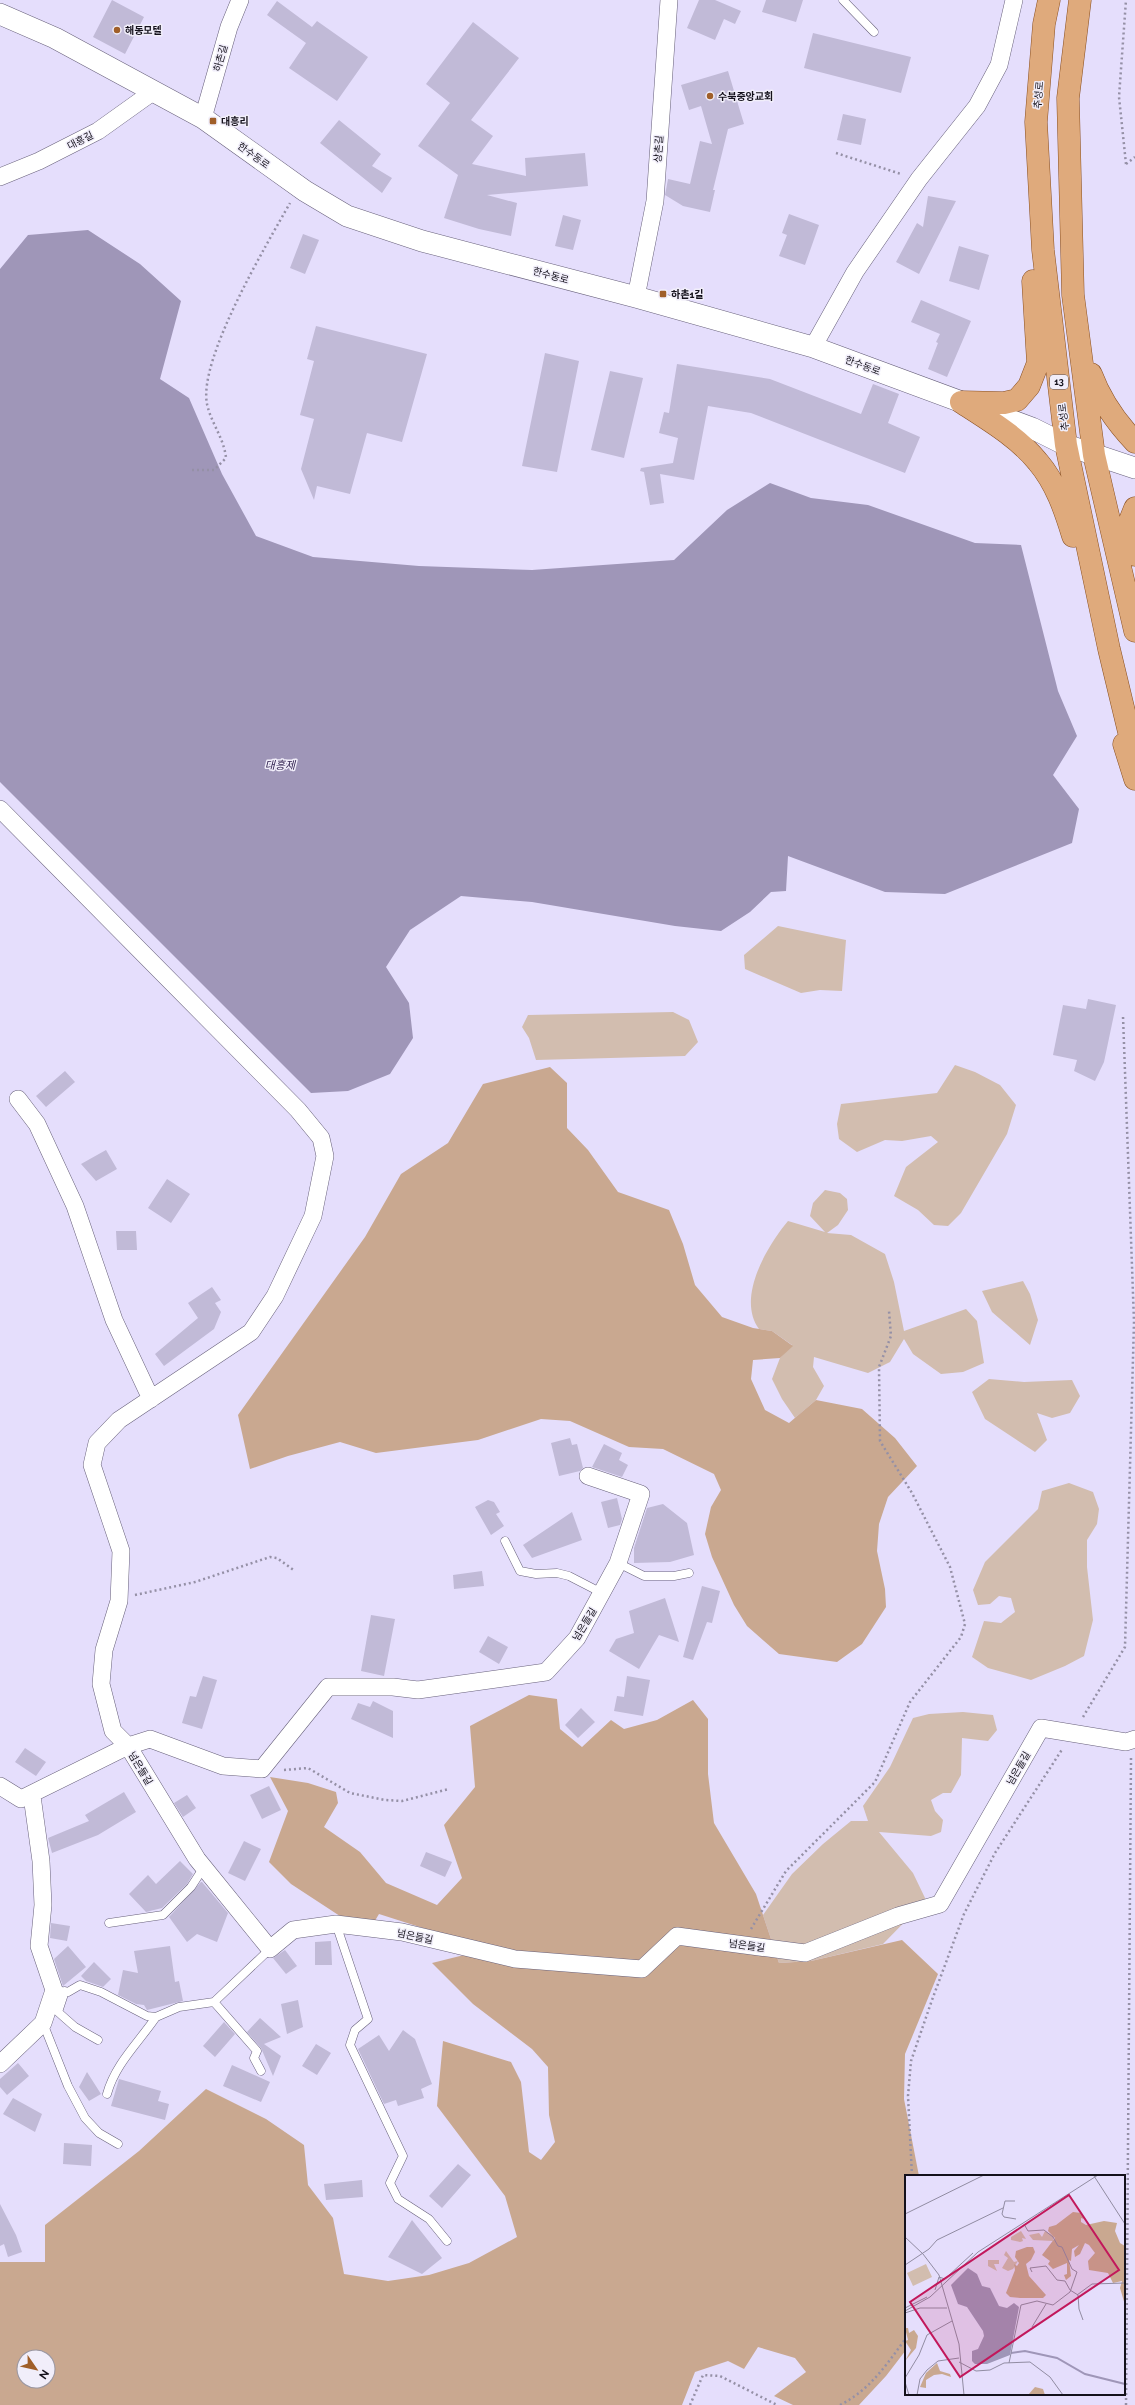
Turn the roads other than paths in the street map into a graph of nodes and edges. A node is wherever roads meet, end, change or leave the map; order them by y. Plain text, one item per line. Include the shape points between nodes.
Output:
1 (240, 0) edge
2 (669, 0) edge
3 (843, 0) edge
4 (1014, 0) edge
5 (1049, 0) edge
6 (1080, 0) edge
7 (0, 14) edge
8 (874, 32) dead end
9 (154, 91) junction
10 (203, 118) junction
11 (1036, 122) junction
12 (0, 177) edge
13 (636, 297) junction
14 (1079, 342) junction
15 (813, 347) junction
16 (961, 402) junction
17 (1135, 442) edge
18 (1066, 445) junction
19 (1094, 455) junction
20 (1135, 468) edge
21 (1135, 508) edge
22 (1135, 555) edge
23 (1135, 631) edge
24 (1135, 757) edge
25 (1135, 779) edge
26 (0, 809) edge
27 (18, 1099) dead end
28 (151, 1399) junction
29 (588, 1476) dead end
30 (505, 1541) dead end
31 (618, 1563) junction
32 (689, 1572) dead end
33 (602, 1593) junction
34 (1131, 1741) edge
35 (128, 1746) junction
36 (0, 1786) edge
37 (32, 1796) junction
38 (204, 1867) junction
39 (109, 1923) dead end
40 (336, 1924) junction
41 (270, 1949) junction
42 (60, 1991) junction
43 (214, 2002) junction
44 (156, 2017) junction
45 (43, 2023) junction
46 (98, 2040) dead end
47 (0, 2064) edge
48 (261, 2071) dead end
49 (107, 2094) dead end
50 (118, 2144) dead end
51 (447, 2241) dead end

1 - 10 street, 하촌길 via 229,27
2 - 13 street, 상촌길 via 655,201
3 - 8 lane
4 - 15 street via 999,65 977,106 919,179 855,272
5 - 11 main road, 추성로 / 13 via 1044,24
6 - 14 main road via 1068,98 1073,295
7 - 9 street, 한수동로 via 56,38
9 - 10 street, 한수동로
9 - 12 street, 대흥길 via 98,131 38,162
10 - 13 street, 한수동로 via 299,187 347,216 398,234
11 - 16 main road via 1028,204 1038,363 1029,386 1017,400 1004,403
11 - 18 main road, 추성로 / 13 via 1043,250
13 - 15 street, 한수동로
14 - 17 main road via 1099,396 1115,421
14 - 19 main road
15 - 16 street, 한수동로
16 - 18 street, 한수동로 via 1032,428
16 - 25 main road via 1005,431 1038,462 1062,501 1120,731
18 - 19 street, 한수동로
18 - 24 main road, 추성로 / 13
19 - 20 street, 한수동로
19 - 23 main road
21 - 22 main road via 1129,523
26 - 28 street via 298,1110 321,1138 325,1156 313,1216 275,1296 251,1332
27 - 28 street via 37,1124 75,1206 114,1320
28 - 35 street via 119,1420 97,1443 92,1465 121,1551 119,1598 104,1650 101,1684 113,1731
29 - 31 street, 넘은들길 via 641,1494
30 - 33 lane via 520,1571 563,1574
31 - 32 lane via 644,1576 674,1576
31 - 33 street, 넘은들길
33 - 35 street, 넘은들길 via 578,1638 546,1672 418,1690 393,1687 328,1687 262,1769 223,1766 150,1739
34 - 40 street, 넘은들길 via 1041,1728 940,1904 898,1916 805,1954 677,1936 642,1969 515,1959 402,1932
35 - 37 street
35 - 38 street, 넘은들길
36 - 37 street via 21,1799
37 - 42 street via 41,1861 43,1905 39,1946
38 - 39 lane via 191,1887 163,1915
38 - 41 street, 넘은들길
40 - 41 street, 넘은들길 via 293,1930
40 - 51 lane via 368,2019 355,2030 350,2045 403,2156 390,2183 398,2199 429,2219
41 - 43 lane, 넘은들길
42 - 44 lane via 80,1985 101,1992 147,2016
42 - 45 street
42 - 46 lane via 58,2012 75,2027
43 - 44 lane via 179,2007
43 - 48 lane via 257,2051 254,2058
44 - 49 lane via 121,2064 111,2080
45 - 47 street
45 - 50 lane via 68,2086 85,2118 99,2133

